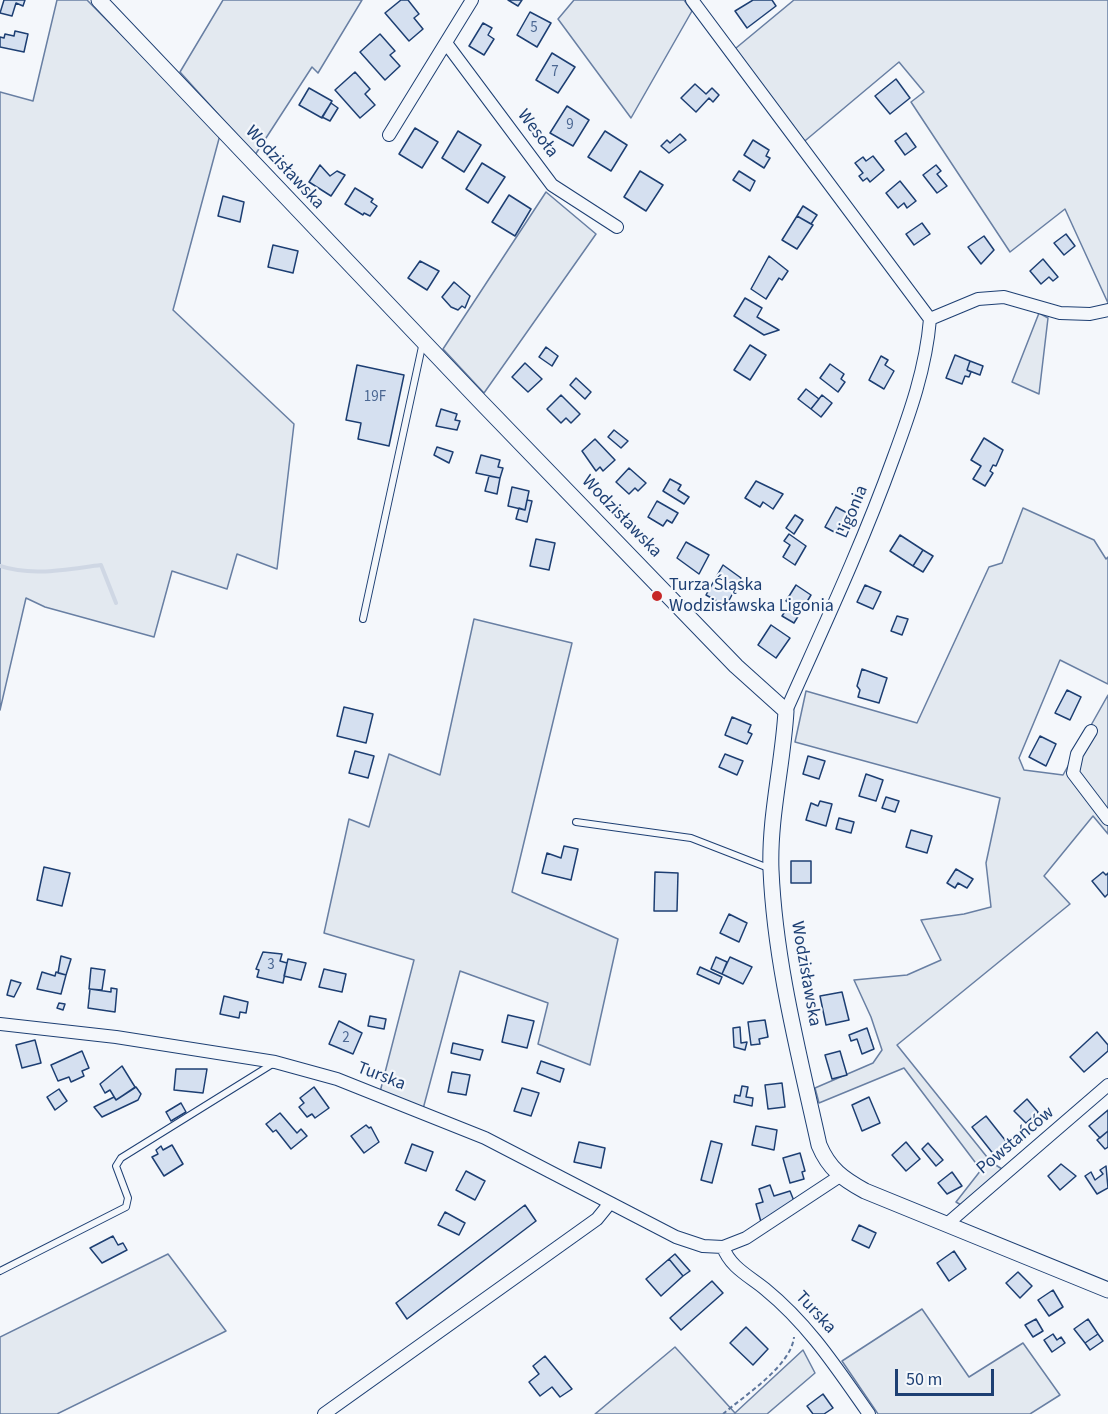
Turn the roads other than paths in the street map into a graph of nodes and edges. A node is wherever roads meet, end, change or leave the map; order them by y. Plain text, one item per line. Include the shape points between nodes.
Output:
1 (99, 0) edge
2 (472, 0) edge
3 (692, 0) edge
4 (446, 43) junction
5 (389, 135) dead end
6 (617, 227) dead end
7 (1108, 310) edge
8 (930, 319) junction
9 (423, 342) junction
10 (363, 619) dead end
11 (786, 711) junction
12 (1091, 731) dead end
13 (1108, 819) edge
14 (576, 822) dead end
15 (771, 869) junction
16 (0, 1024) edge
17 (275, 1062) junction
18 (1108, 1084) edge
19 (840, 1176) junction
20 (610, 1203) junction
21 (947, 1224) junction
22 (723, 1246) junction
23 (0, 1271) edge
24 (1108, 1290) edge
25 (324, 1414) edge
26 (869, 1414) edge

1 - 9 street, Wodzisławska
2 - 4 street
3 - 8 street
4 - 5 street
4 - 6 street, Wesoła via 552,185
7 - 8 street via 1060,313 1004,297 978,299
8 - 11 street, Ligonia via 927,350 913,405 879,499
9 - 10 lane
9 - 11 street, Wodzisławska via 736,666
11 - 15 street, Wodzisławska
12 - 13 street via 1077,754 1073,773
14 - 15 lane via 692,838
15 - 19 street, Wodzisławska via 789,1006 819,1145
16 - 17 street, Turska via 116,1037
17 - 20 street, Turska via 337,1079 485,1138
17 - 23 lane via 121,1158 116,1166 129,1197 126,1207
18 - 21 street, Powstańców
19 - 21 street, Wodzisławska via 866,1191
19 - 22 street, Turska via 746,1238
20 - 22 street, Turska via 686,1241
20 - 25 street via 597,1220
21 - 24 street, Wodzisławska
22 - 26 street, Turska via 731,1263 793,1312 809,1330

